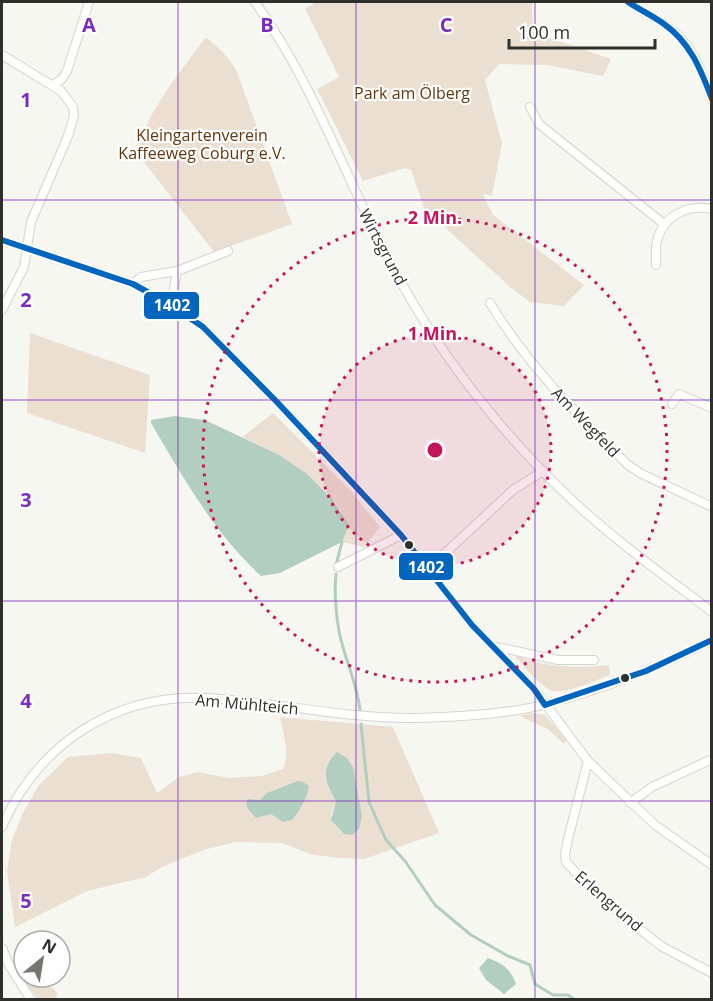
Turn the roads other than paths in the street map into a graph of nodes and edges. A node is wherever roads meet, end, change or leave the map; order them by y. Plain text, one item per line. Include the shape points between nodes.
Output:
1 (89, 2) edge
2 (255, 2) edge
3 (628, 2) edge
4 (2, 55) edge
5 (53, 85) junction
6 (711, 100) edge
7 (530, 107) dead end
8 (711, 210) edge
9 (664, 224) junction
10 (2, 240) edge
11 (28, 249) junction
12 (228, 251) dead end
13 (656, 265) dead end
14 (177, 271) junction
15 (133, 284) junction
16 (490, 303) dead end
17 (171, 305) junction
18 (2, 310) edge
19 (672, 404) dead end
20 (711, 408) edge
21 (543, 471) junction
22 (711, 507) edge
23 (400, 535) junction
24 (338, 567) dead end
25 (428, 569) junction
26 (711, 612) edge
27 (711, 640) edge
28 (492, 645) junction
29 (594, 660) dead end
30 (545, 705) junction
31 (711, 759) edge
32 (588, 761) junction
33 (630, 803) junction
34 (2, 827) edge
35 (711, 866) edge
36 (2, 948) edge
37 (711, 973) edge
38 (31, 999) edge

1 - 5 street via 67,71
2 - 21 street, Wirtsgrund via 303,82 402,284 456,369
3 - 6 street via 666,24 689,47
4 - 5 street
5 - 11 street via 68,99 74,116 31,222
7 - 9 street via 539,124
8 - 9 street via 691,208
9 - 13 street via 656,244
10 - 11 street
11 - 15 street
11 - 18 street via 21,274
12 - 14 street
14 - 15 street via 141,277
14 - 17 street
15 - 17 street
16 - 22 street, Am Wegfeld via 543,378 628,465
17 - 23 street via 213,337
19 - 20 street via 679,394
21 - 25 street via 513,490
21 - 26 street, Wirtsgrund via 574,502
23 - 24 street
23 - 25 street
25 - 28 street
27 - 30 street, Am Mühlteich via 646,671
28 - 29 street via 558,660
28 - 30 street
30 - 32 street
30 - 34 street, Am Mühlteich via 415,718 206,698 156,701 106,717 71,737 25,783
31 - 33 street via 652,787
32 - 33 street
32 - 37 street, Erlengrund via 566,862 616,911 661,946
33 - 35 street
36 - 38 street

